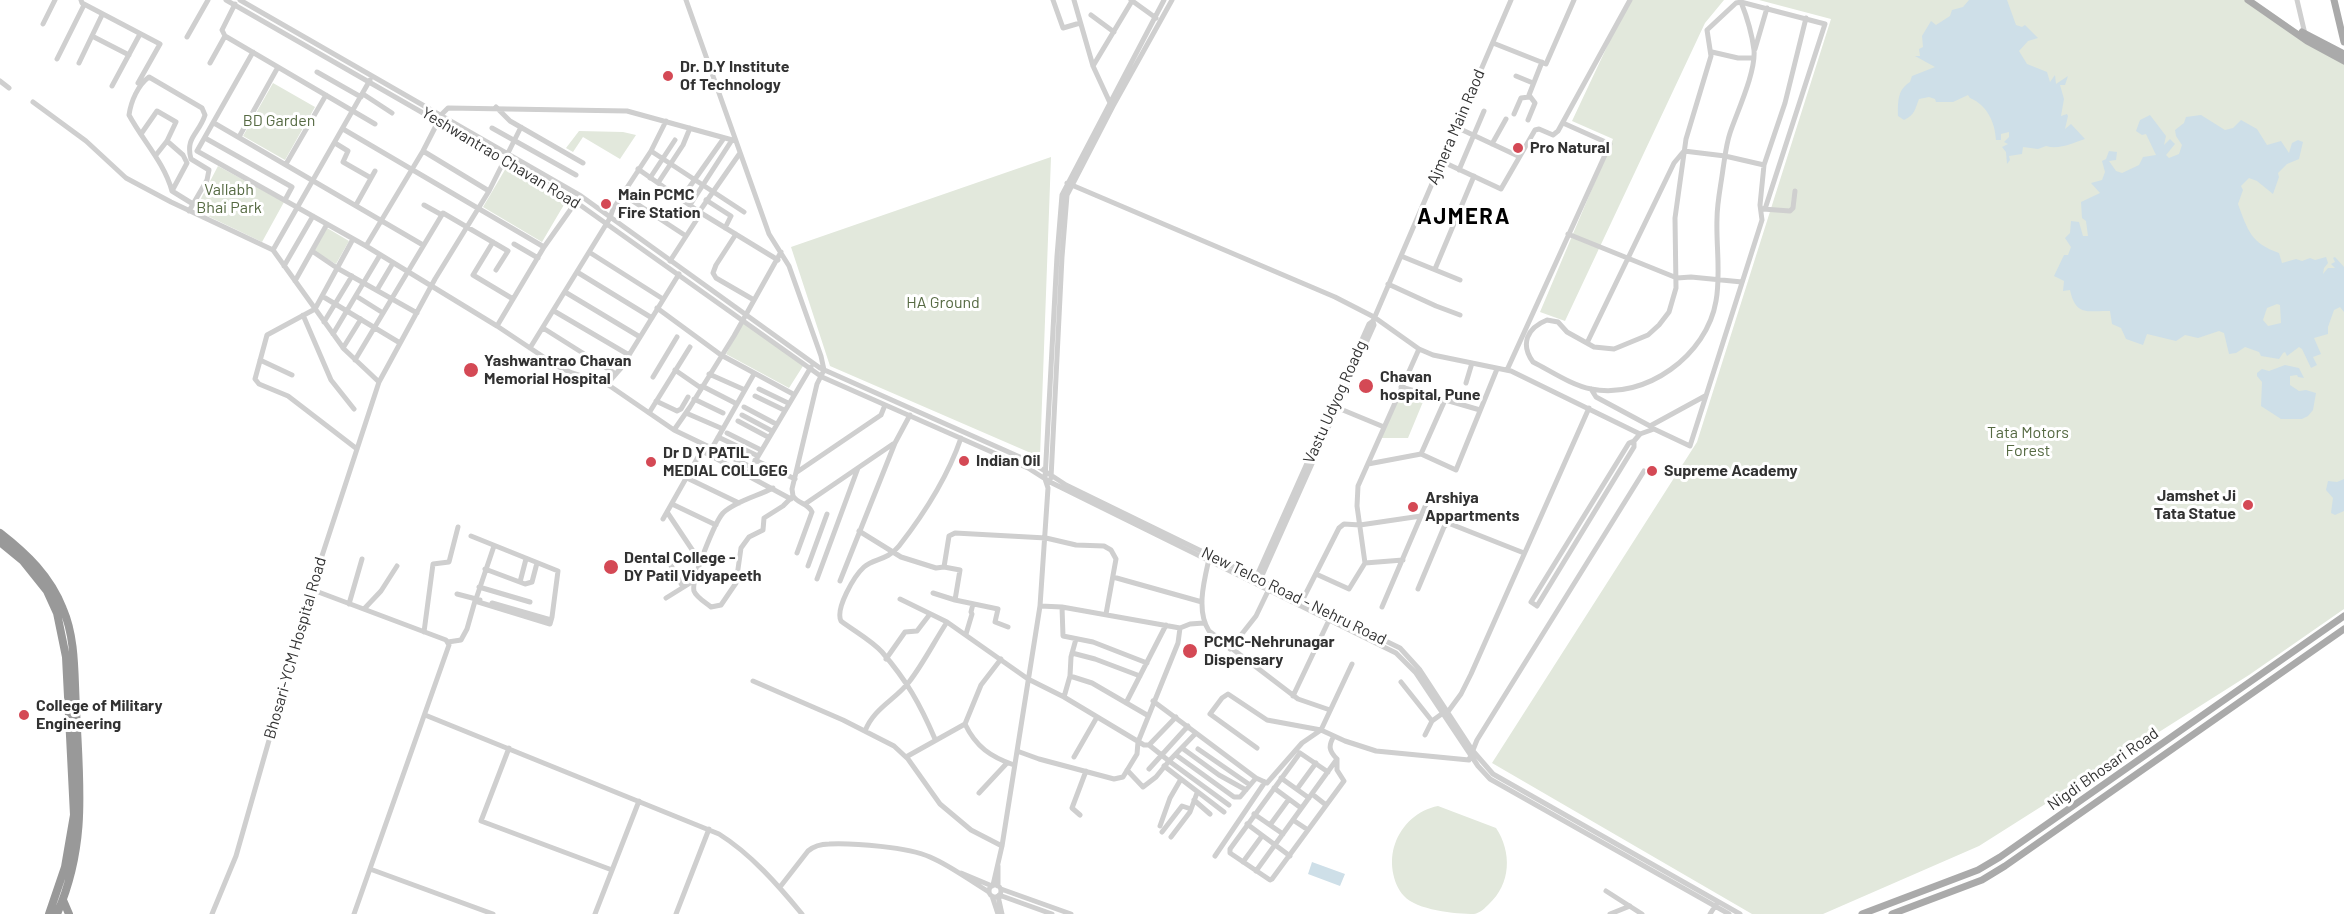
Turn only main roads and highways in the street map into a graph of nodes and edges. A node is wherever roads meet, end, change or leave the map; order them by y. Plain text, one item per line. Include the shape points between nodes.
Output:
1 (2248, 0) edge
2 (2256, 0) edge
3 (2334, 0) edge
4 (2306, 38) junction
5 (2344, 42) edge
6 (2344, 54) edge
7 (2344, 61) edge
8 (0, 533) edge
9 (0, 542) edge
10 (2344, 616) edge
11 (2344, 629) edge
12 (58, 913) edge
13 (1862, 914) edge
14 (1892, 914) edge

1 - 4 main road
2 - 4 main road
3 - 5 main road
4 - 6 main road
4 - 7 main road
8 - 12 highway via 28,556 53,587 64,610 73,656 81,815 76,850
9 - 12 highway via 23,561 47,591 57,613 66,657 74,815
10 - 13 main road, Nigdi Bhosari Road via 2000,857 1961,877
11 - 14 main road, Nigdi Bhosari Road via 2006,866 1982,880

